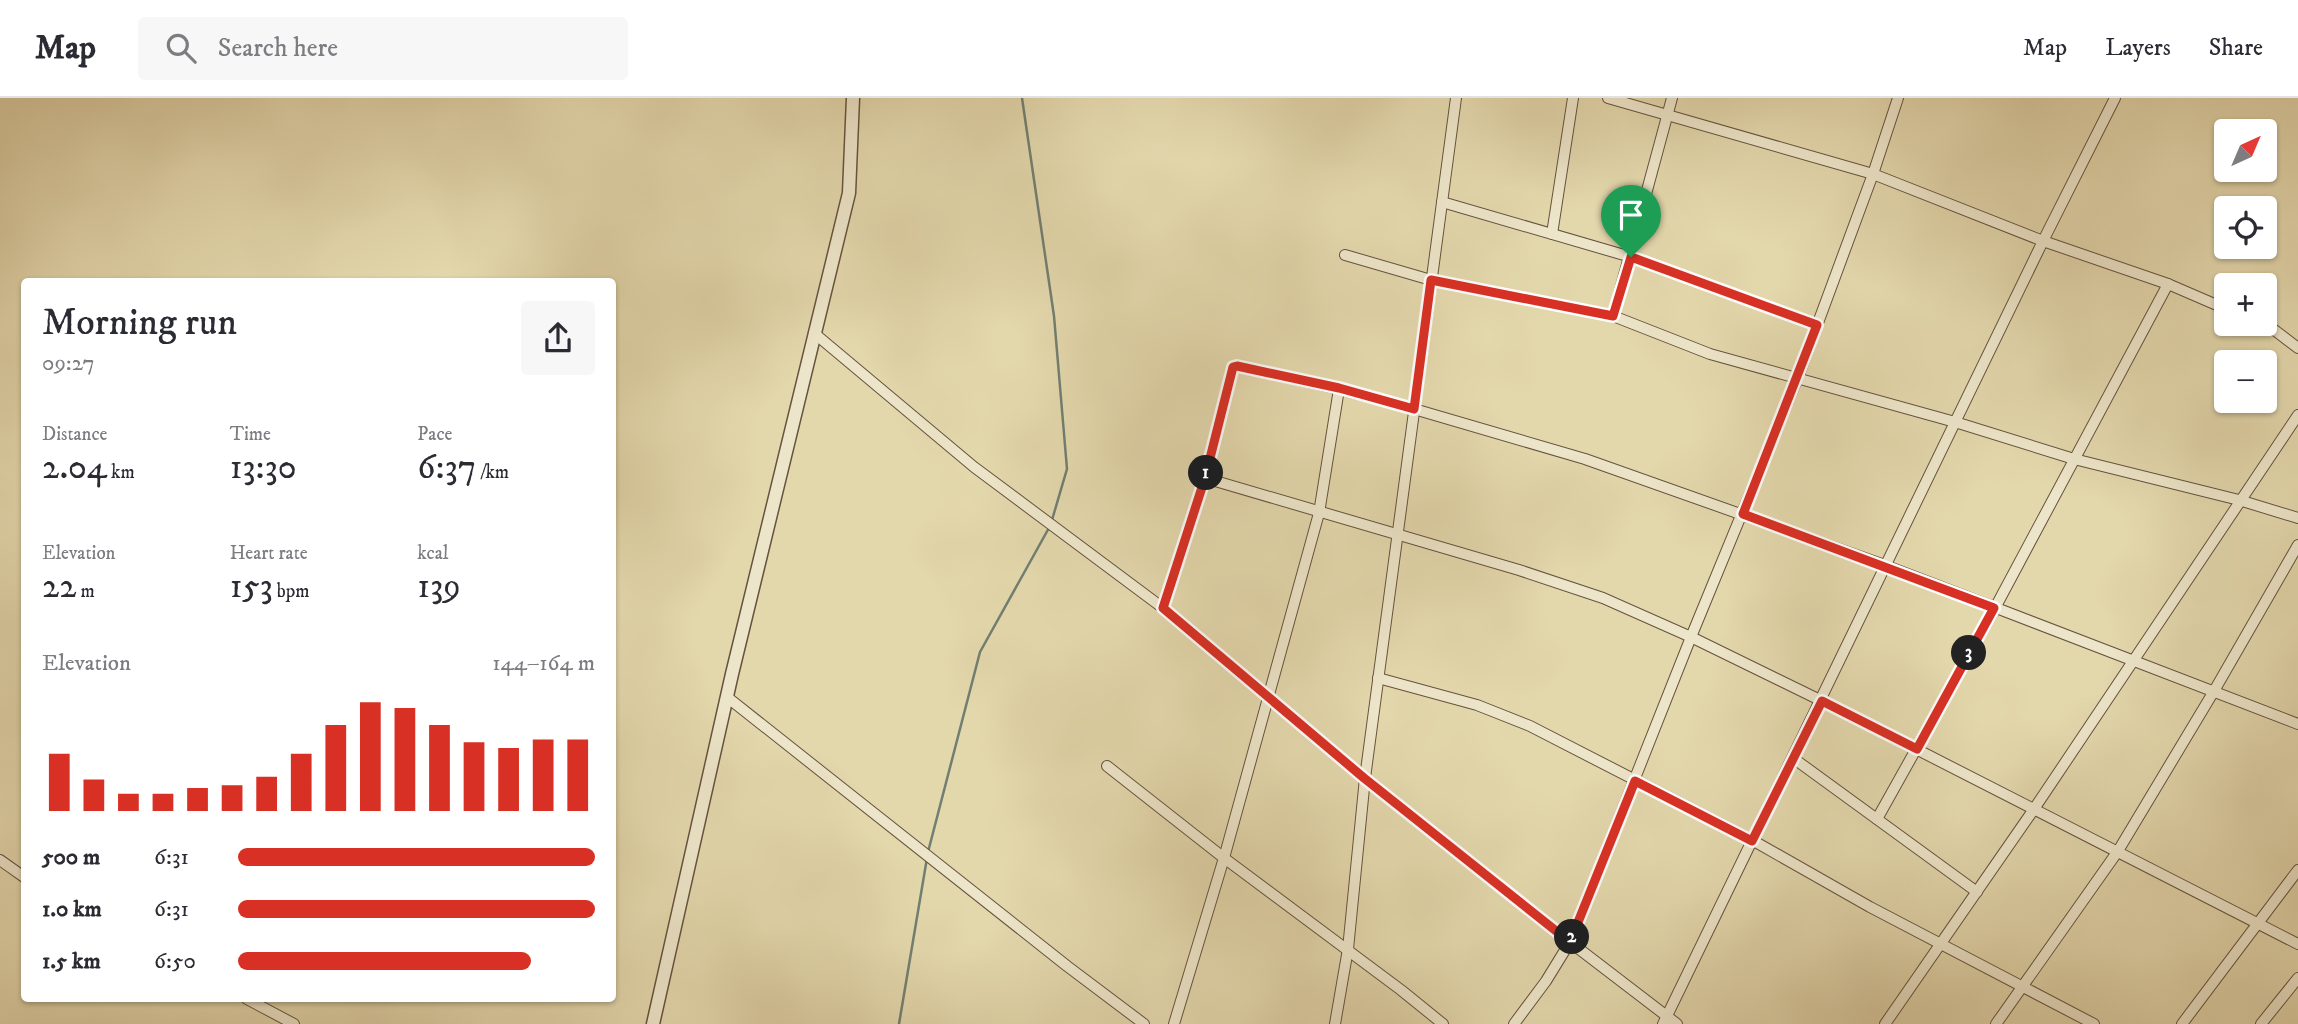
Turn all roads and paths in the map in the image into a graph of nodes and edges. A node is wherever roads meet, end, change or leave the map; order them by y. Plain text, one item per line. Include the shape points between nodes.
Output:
1 (853, 98) edge
2 (1456, 98) edge
3 (1573, 98) edge
4 (1608, 98) edge
5 (1672, 98) edge
6 (1898, 98) edge
7 (2115, 98) edge
8 (1668, 113) junction
9 (1873, 174) junction
10 (1442, 202) junction
11 (1552, 234) junction
12 (2043, 241) junction
13 (1345, 254) dead end
14 (1631, 257) junction
15 (1431, 280) junction
16 (2168, 284) junction
17 (2214, 304) edge
18 (1613, 316) junction
19 (1817, 325) junction
20 (2277, 332) edge
21 (814, 333) junction
22 (2298, 348) edge
23 (1798, 377) junction
24 (1339, 388) junction
25 (1414, 409) junction
26 (2298, 415) edge
27 (1955, 422) junction
28 (2074, 459) junction
29 (1205, 478) junction
30 (2239, 500) junction
31 (1319, 513) junction
32 (1743, 514) junction
33 (2298, 518) edge
34 (1398, 534) junction
35 (2298, 545) edge
36 (1887, 566) junction
37 (1163, 608) junction
38 (1994, 608) junction
39 (1691, 637) junction
40 (2134, 660) junction
41 (1378, 678) junction
42 (2214, 691) junction
43 (1269, 695) junction
44 (727, 696) junction
45 (1822, 701) junction
46 (2298, 724) edge
47 (1917, 749) junction
48 (1793, 758) junction
49 (1108, 766) dead end
50 (1364, 778) junction
51 (1635, 781) junction
52 (2034, 809) junction
53 (1877, 820) junction
54 (1752, 841) junction
55 (2118, 851) junction
56 (1224, 858) junction
57 (0, 860) edge
58 (2298, 870) edge
59 (21, 875) edge
60 (1977, 892) junction
61 (2260, 924) junction
62 (1570, 942) junction
63 (1942, 943) junction
64 (2298, 944) edge
65 (1348, 949) junction
66 (2298, 978) edge
67 (2024, 986) junction
68 (253, 1002) edge
69 (1665, 1020) edge
70 (293, 1024) edge
71 (653, 1024) edge
72 (1144, 1024) edge
73 (1174, 1024) edge
74 (1335, 1024) edge
75 (1443, 1024) edge
76 (1514, 1024) edge
77 (1677, 1024) edge
78 (1885, 1024) edge
79 (1996, 1024) edge
80 (2094, 1024) edge
81 (2182, 1024) edge
82 (2261, 1024) edge

1 - 21 street via 849,193
2 - 10 street
3 - 11 street
4 - 8 street
5 - 8 street
6 - 9 street
7 - 12 street
8 - 9 street
8 - 14 street
9 - 12 street
9 - 19 street
10 - 11 street
10 - 15 street
11 - 14 street
12 - 16 street
12 - 27 street
13 - 15 street
14 - 18 street
14 - 19 street
15 - 18 street
15 - 25 street
16 - 17 street
16 - 28 street
18 - 23 street via 1710,354
19 - 23 street
20 - 22 street
21 - 37 street via 974,467
21 - 44 street
23 - 27 street
23 - 32 street
24 - 25 street
24 - 29 street via 1233,367
24 - 31 street
25 - 32 street via 1585,459
25 - 34 street
26 - 30 street
27 - 28 street
27 - 36 street
28 - 30 street
28 - 38 street
29 - 31 street
29 - 37 street
30 - 33 street
30 - 40 street
31 - 34 street
31 - 43 street
32 - 36 street
32 - 39 street
34 - 39 street via 1603,598
34 - 41 street
35 - 42 street
36 - 38 street
36 - 45 street
37 - 43 street
38 - 40 street
38 - 47 street
39 - 45 street
39 - 51 street
40 - 42 street
40 - 52 street
41 - 50 street
41 - 51 street via 1477,705 1530,726
42 - 46 street
42 - 55 street
43 - 50 street
43 - 56 street
44 - 71 street
44 - 72 street
45 - 47 street
45 - 48 street
47 - 52 street
47 - 53 street
48 - 53 street
48 - 54 street
49 - 56 street
50 - 62 street
50 - 65 street
51 - 54 street
51 - 62 street
52 - 55 street
52 - 60 street
53 - 60 street
54 - 63 street
54 - 69 street
55 - 61 street
55 - 67 street
56 - 65 street
56 - 73 street
57 - 59 street
58 - 61 street
60 - 63 street
61 - 64 street
61 - 81 street
62 - 69 street
62 - 76 street
63 - 67 street
63 - 78 street
65 - 74 street
65 - 75 street
66 - 82 street
67 - 79 street
67 - 80 street
68 - 70 street
69 - 77 street

